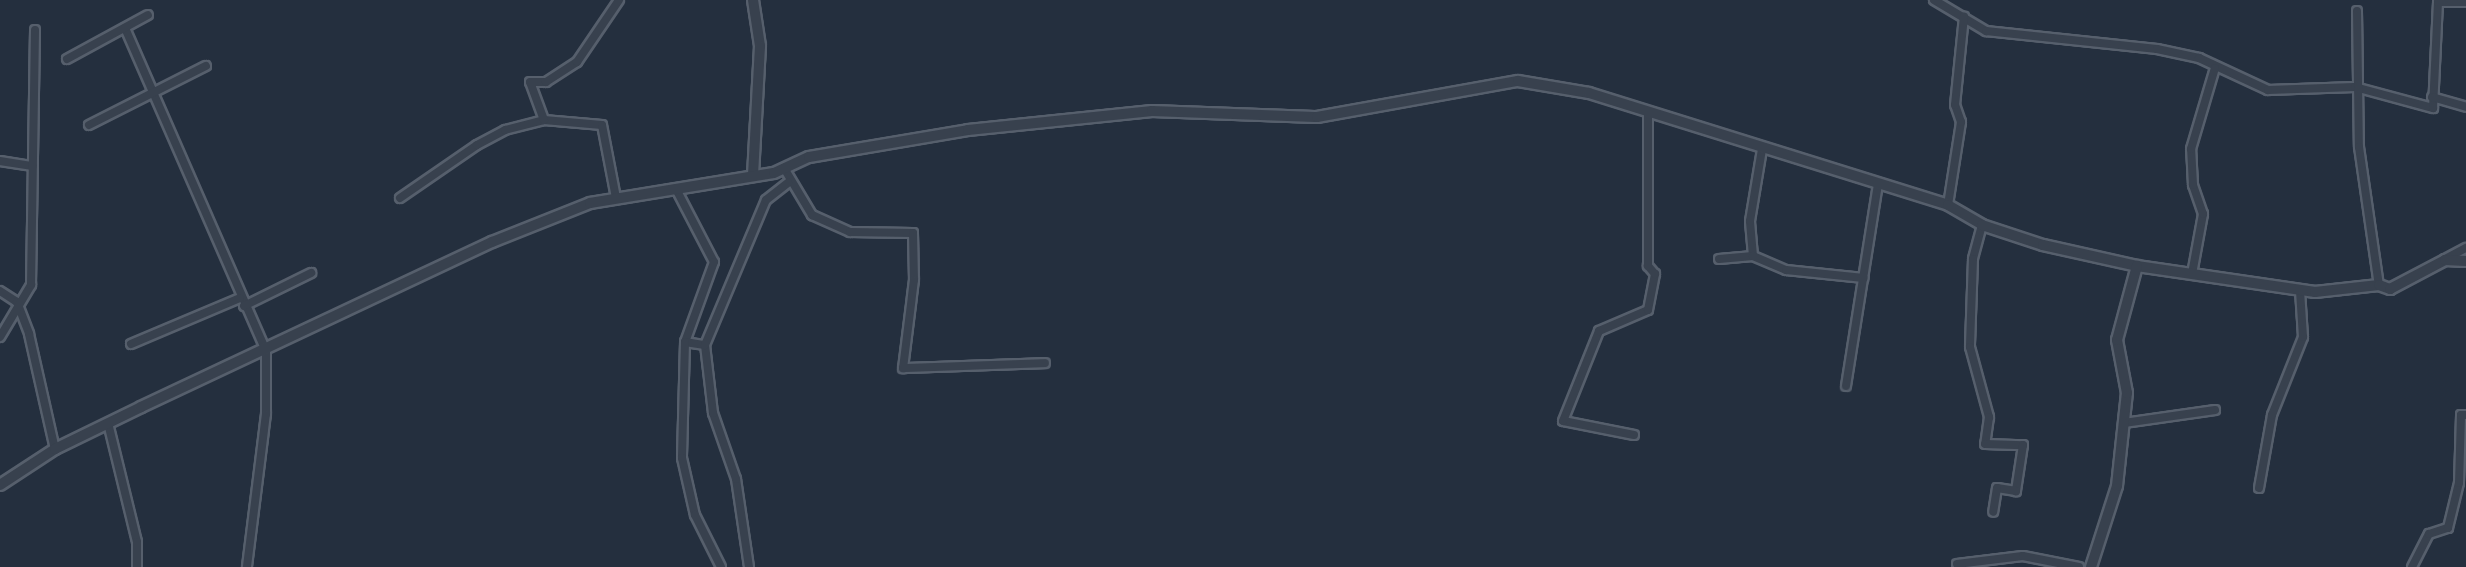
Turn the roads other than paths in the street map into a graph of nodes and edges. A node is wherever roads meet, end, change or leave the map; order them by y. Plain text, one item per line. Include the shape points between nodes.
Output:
1 (619, 0) edge
2 (753, 0) edge
3 (1934, 0) edge
4 (2466, 2) edge
5 (2357, 11) dead end
6 (148, 15) dead end
7 (1964, 16) junction
8 (125, 28) junction
9 (35, 30) dead end
10 (68, 59) dead end
11 (206, 66) dead end
12 (2215, 68) junction
13 (2355, 87) junction
14 (154, 96) junction
15 (2432, 97) junction
16 (2466, 107) edge
17 (1648, 112) junction
18 (544, 120) junction
19 (89, 124) dead end
20 (1762, 149) junction
21 (0, 161) edge
22 (33, 166) junction
23 (779, 170) junction
24 (753, 175) junction
25 (789, 183) junction
26 (1878, 185) junction
27 (676, 189) junction
28 (400, 198) dead end
29 (616, 198) junction
30 (1947, 205) junction
31 (1982, 225) junction
32 (2466, 248) edge
33 (1753, 256) junction
34 (1719, 259) dead end
35 (2445, 260) junction
36 (2466, 261) edge
37 (2137, 266) junction
38 (311, 273) dead end
39 (2192, 274) junction
40 (1864, 278) junction
41 (2379, 285) junction
42 (2300, 290) junction
43 (0, 291) edge
44 (18, 302) junction
45 (242, 302) junction
46 (0, 338) edge
47 (685, 342) junction
48 (131, 344) dead end
49 (705, 345) junction
50 (266, 351) junction
51 (1045, 363) dead end
52 (1846, 386) dead end
53 (2215, 411) dead end
54 (2466, 415) edge
55 (108, 423) junction
56 (2124, 423) junction
57 (1634, 435) dead end
58 (55, 449) junction
59 (0, 485) edge
60 (2259, 488) dead end
61 (1993, 512) dead end
62 (1957, 564) dead end
63 (136, 567) edge
64 (247, 567) edge
65 (721, 567) edge
66 (748, 567) edge
67 (2079, 567) edge
68 (2091, 567) edge
69 (2412, 567) edge

1 - 18 street via 577,62 546,82 530,82
2 - 24 street via 760,46
3 - 7 street
4 - 15 street via 2438,2
5 - 13 street
6 - 8 street
7 - 12 street via 1986,32 2157,49 2199,58
7 - 30 street via 1955,105 1961,122
8 - 10 street
8 - 14 street
9 - 22 street
11 - 14 street
12 - 13 street via 2268,90
12 - 39 street via 2191,149 2193,185 2203,214
13 - 15 street via 2433,108
13 - 41 street
14 - 19 street
14 - 45 street
15 - 16 street
17 - 20 street
17 - 23 street via 1589,93 1518,81 1317,117 1152,111 968,130 809,157
17 - 57 street via 1648,266 1655,274 1648,310 1599,331 1563,421
18 - 28 street via 505,130 477,145
18 - 29 street via 602,125
20 - 26 street
20 - 33 street via 1750,221
21 - 22 street
22 - 44 street via 31,285
23 - 24 street
23 - 25 street
24 - 27 street
25 - 49 street via 766,200
25 - 51 street via 813,214 850,232 913,233 914,280 903,368
26 - 30 street
26 - 40 street
27 - 29 street
27 - 47 street via 714,262
29 - 50 street via 590,203 492,242
30 - 31 street
31 - 37 street
31 - 61 street via 1973,259 1970,347 1989,417 1985,444 2024,445 2016,491 1997,488
32 - 35 street
33 - 34 street
33 - 40 street via 1786,270
35 - 36 street
35 - 41 street via 2390,289
37 - 39 street
37 - 56 street via 2117,340 2127,393
38 - 45 street
39 - 42 street
40 - 52 street
41 - 42 street
42 - 60 street via 2303,337 2272,415
43 - 44 street
44 - 46 street
44 - 58 street via 47,396
45 - 48 street
45 - 50 street
47 - 49 street
47 - 65 street via 682,458 695,515
49 - 66 street via 713,413 735,478
50 - 55 street
50 - 64 street via 266,414
53 - 56 street
54 - 69 street via 2461,415 2459,483 2448,528 2429,534
55 - 58 street
55 - 63 street via 137,542
56 - 68 street via 2117,486
58 - 59 street
62 - 67 street via 2023,556

